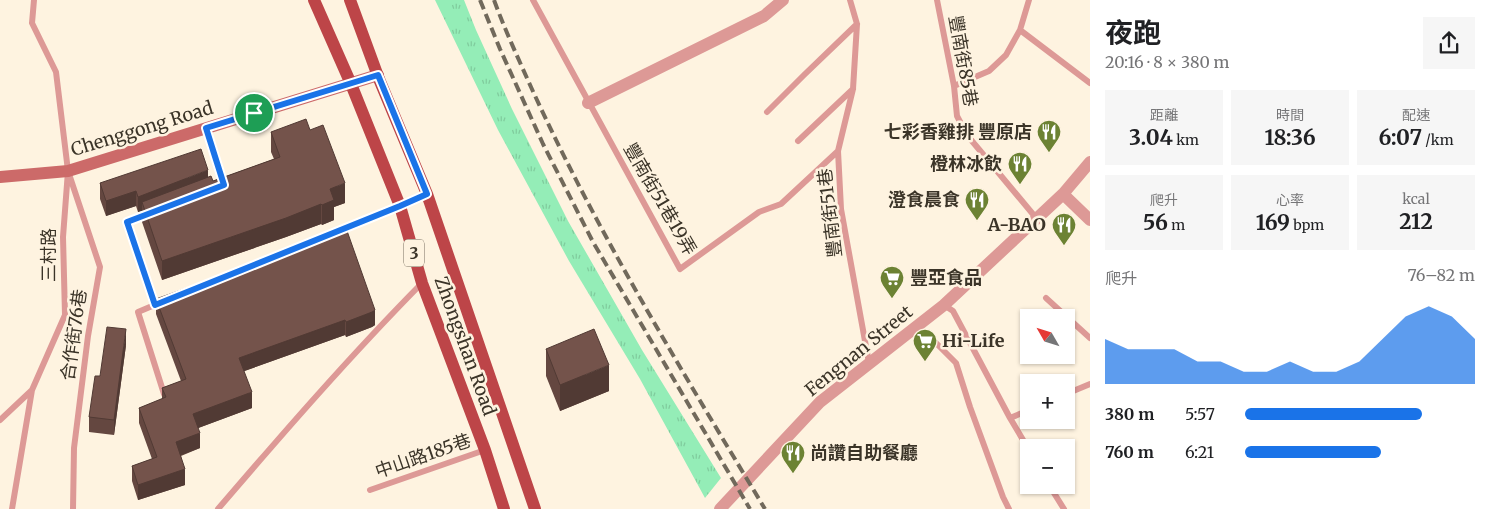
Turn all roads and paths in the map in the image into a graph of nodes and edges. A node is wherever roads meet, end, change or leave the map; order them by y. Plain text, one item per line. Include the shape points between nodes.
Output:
1 (34, 0) edge
2 (314, 0) edge
3 (350, 0) edge
4 (533, 0) edge
5 (850, 0) edge
6 (937, 0) edge
7 (1029, 0) edge
8 (777, 2) edge
9 (857, 24) junction
10 (1020, 30) junction
11 (378, 75) junction
12 (1090, 82) edge
13 (351, 84) junction
14 (954, 86) junction
15 (853, 88) junction
16 (588, 103) junction
17 (767, 112) dead end
18 (206, 128) junction
19 (798, 141) dead end
20 (838, 152) junction
21 (1090, 162) edge
22 (68, 171) junction
23 (0, 177) edge
24 (215, 188) edge
25 (427, 194) junction
26 (1063, 194) junction
27 (400, 206) junction
28 (154, 212) edge
29 (1037, 219) junction
30 (1090, 220) edge
31 (328, 235) edge
32 (422, 283) junction
33 (173, 298) edge
34 (1046, 298) dead end
35 (155, 305) junction
36 (944, 305) junction
37 (914, 329) junction
38 (1090, 338) edge
39 (870, 363) junction
40 (1090, 384) edge
41 (32, 390) junction
42 (1075, 390) edge
43 (164, 394) edge
44 (1020, 414) edge
45 (1010, 418) junction
46 (0, 420) edge
47 (1022, 439) edge
48 (485, 450) junction
49 (370, 490) dead end
50 (1055, 494) edge
51 (12, 509) edge
52 (73, 509) edge
53 (218, 509) edge
54 (504, 509) edge
55 (535, 509) edge
56 (720, 509) edge
57 (1009, 509) edge
58 (1064, 509) edge

1 - 22 lane, 三村路 via 32,24 56,72
2 - 13 main road, Zhongshan Road / 3
3 - 11 main road, Zhongshan Road / 3
4 - 16 lane, 豐南街51巷19弄
5 - 9 lane, 豐南街51巷
6 - 14 lane, 豐南街85巷
7 - 10 lane
8 - 16 street via 764,16
9 - 15 lane, 豐南街51巷
9 - 17 lane
10 - 12 lane
10 - 14 lane via 1006,54 989,71
11 - 13 street, Chenggong Road
11 - 25 main road, Zhongshan Road / 3
13 - 18 street, Chenggong Road
13 - 27 main road, Zhongshan Road / 3
14 - 29 lane, 豐南街85巷 via 957,116 967,135
15 - 19 lane
15 - 20 lane, 豐南街51巷
16 - 20 lane, 豐南街51巷19弄 via 680,270 759,212 781,204
18 - 22 street, Chenggong Road
18 - 24 lane via 224,185
20 - 39 lane, 豐南街51巷 via 841,209
21 - 26 street, Fengnan Street
22 - 23 street, Chenggong Road
22 - 41 lane, 三村路 via 63,237 65,315
22 - 52 lane, 合作街76巷 via 100,267 74,448
25 - 27 lane
25 - 55 main road, Zhongshan Road / 3
26 - 29 street, Fengnan Street
26 - 30 street
27 - 31 lane
27 - 32 main road, Zhongshan Road / 3
28 - 35 lane via 127,222
29 - 36 street, Fengnan Street
32 - 48 main road, Zhongshan Road / 3
32 - 53 lane
33 - 35 lane
34 - 38 lane
35 - 43 lane via 138,312
36 - 37 street, Fengnan Street
36 - 45 lane via 952,311
37 - 39 street, Fengnan Street
37 - 57 lane via 928,336 956,363
39 - 56 street, Fengnan Street via 820,402
40 - 42 lane
41 - 46 lane
41 - 51 lane, 三村路
44 - 45 lane
45 - 47 lane
48 - 49 lane, 中山路185巷
48 - 54 main road, Zhongshan Road / 3
50 - 58 lane

